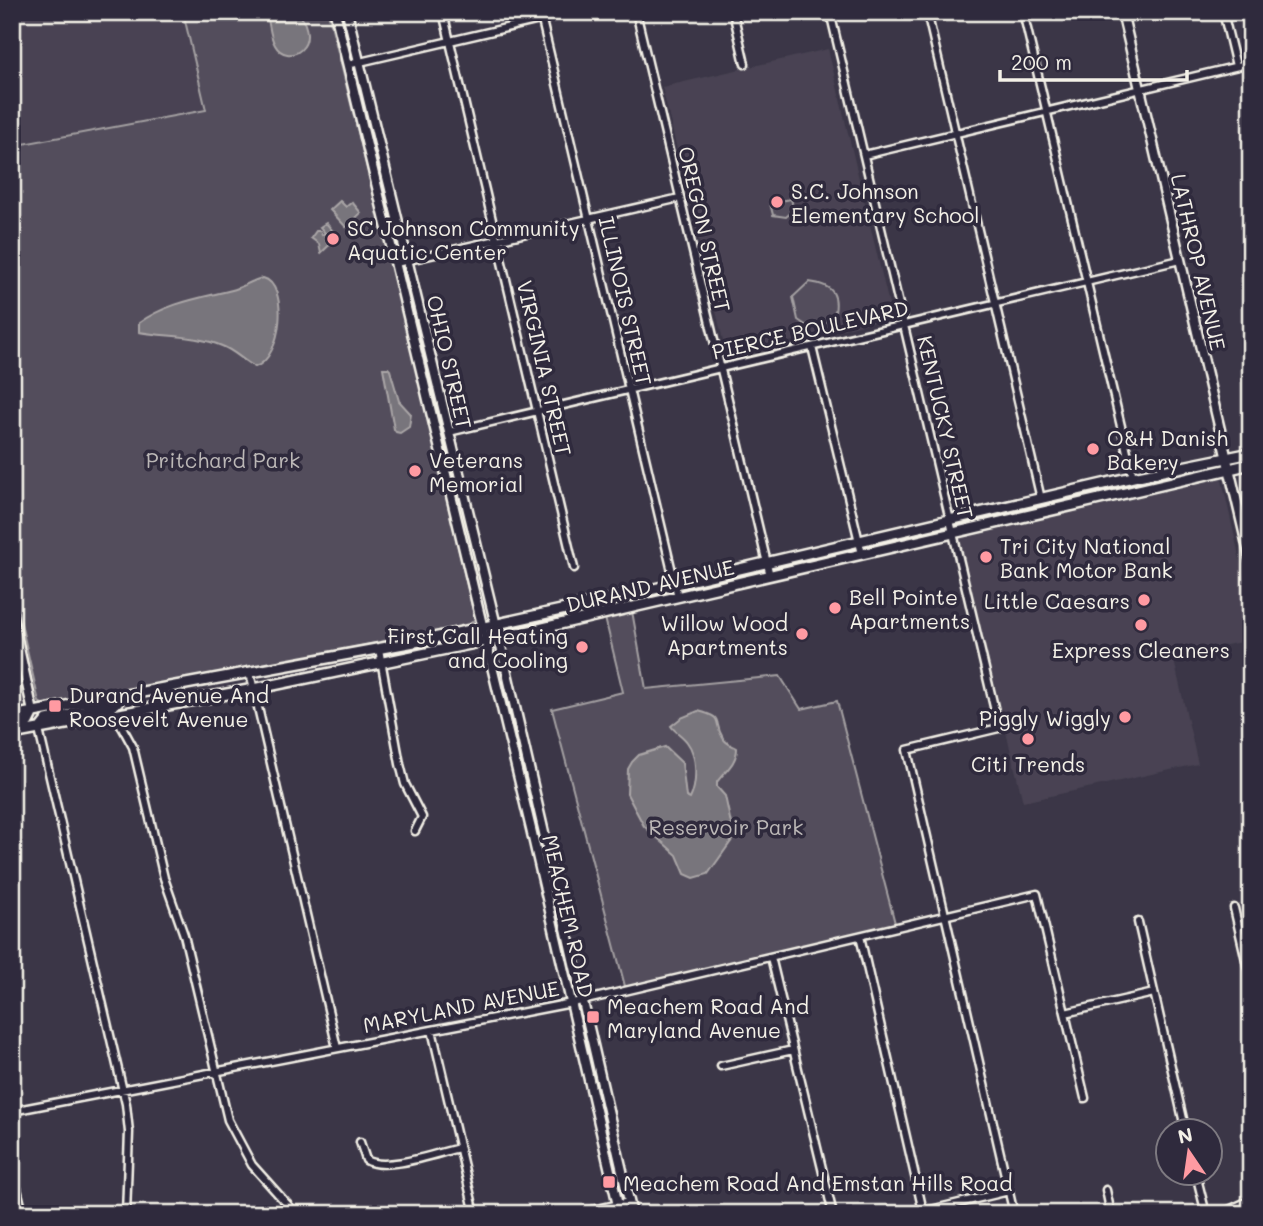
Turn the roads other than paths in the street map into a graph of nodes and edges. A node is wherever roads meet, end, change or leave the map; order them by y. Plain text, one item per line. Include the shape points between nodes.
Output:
1 (335, 12) edge
2 (347, 12) edge
3 (443, 12) edge
4 (574, 12) edge
5 (636, 12) edge
6 (733, 12) edge
7 (830, 12) edge
8 (927, 12) edge
9 (1023, 12) edge
10 (1122, 12) edge
11 (1223, 12) edge
12 (541, 16) edge
13 (450, 42) junction
14 (359, 62) junction
15 (1251, 63) edge
16 (745, 64) dead end
17 (347, 65) junction
18 (1236, 66) junction
19 (1140, 89) junction
20 (1047, 111) junction
21 (955, 133) junction
22 (864, 155) junction
23 (680, 198) junction
24 (589, 220) junction
25 (497, 241) junction
26 (408, 260) junction
27 (1180, 260) junction
28 (396, 263) junction
29 (1087, 282) junction
30 (995, 303) junction
31 (904, 325) junction
32 (812, 347) junction
33 (720, 368) junction
34 (629, 390) junction
35 (537, 411) junction
36 (449, 432) junction
37 (1251, 453) edge
38 (1227, 458) junction
39 (1251, 464) edge
40 (1229, 468) junction
41 (1133, 477) junction
42 (1119, 493) junction
43 (1041, 499) junction
44 (950, 520) junction
45 (953, 532) junction
46 (858, 541) junction
47 (862, 554) junction
48 (1251, 562) edge
49 (766, 563) junction
50 (574, 568) dead end
51 (769, 576) junction
52 (675, 584) junction
53 (678, 597) junction
54 (12, 616) edge
55 (495, 624) junction
56 (482, 626) junction
57 (499, 638) junction
58 (485, 640) junction
59 (379, 649) junction
60 (382, 663) junction
61 (250, 673) junction
62 (254, 689) junction
63 (123, 697) junction
64 (33, 712) junction
65 (119, 714) junction
66 (12, 716) edge
67 (12, 727) edge
68 (39, 730) junction
69 (12, 734) edge
70 (523, 739) junction
71 (510, 743) junction
72 (543, 826) junction
73 (531, 830) junction
74 (415, 831) dead end
75 (1234, 908) dead end
76 (945, 916) junction
77 (564, 920) junction
78 (1138, 922) dead end
79 (553, 923) junction
80 (860, 936) junction
81 (771, 957) junction
82 (1251, 982) edge
83 (1154, 993) junction
84 (582, 1001) junction
85 (571, 1003) junction
86 (1065, 1013) junction
87 (432, 1030) junction
88 (337, 1048) junction
89 (793, 1049) junction
90 (721, 1066) dead end
91 (216, 1072) junction
92 (123, 1090) junction
93 (1085, 1098) dead end
94 (607, 1106) junction
95 (596, 1109) junction
96 (12, 1111) edge
97 (1183, 1118) edge
98 (360, 1142) dead end
99 (459, 1148) junction
100 (12, 1167) edge
101 (1200, 1188) edge
102 (1106, 1190) dead end
103 (1009, 1191) junction
104 (1251, 1201) edge
105 (629, 1202) junction
106 (288, 1205) junction
107 (619, 1209) edge
108 (923, 1211) junction
109 (23, 1214) edge
110 (126, 1214) edge
111 (279, 1214) edge
112 (296, 1214) edge
113 (475, 1214) edge
114 (574, 1214) edge
115 (632, 1214) edge
116 (833, 1214) edge
117 (914, 1214) edge
118 (1014, 1214) edge
119 (1111, 1214) edge
120 (1206, 1214) edge
121 (1223, 1214) edge

1 - 17 street, OHIO STREET
2 - 14 street, OHIO STREET
3 - 13 street, VIRGINIA STREET
4 - 12 street
5 - 23 street, OREGON STREET
6 - 16 street
7 - 22 street, KENTUCKY STREET
8 - 21 street
9 - 20 street
10 - 19 street, LATHROP AVENUE
11 - 18 street
12 - 13 street
12 - 24 street, ILLINOIS STREET
13 - 14 street
13 - 25 street, VIRGINIA STREET
14 - 17 street
14 - 26 street, OHIO STREET
15 - 18 street
17 - 28 street, OHIO STREET
18 - 19 street
19 - 20 street
19 - 27 street, LATHROP AVENUE
20 - 21 street
20 - 29 street
21 - 22 street
21 - 30 street
22 - 31 street, KENTUCKY STREET
23 - 24 street
23 - 33 street, OREGON STREET
24 - 25 street
24 - 34 street, ILLINOIS STREET
25 - 26 street
25 - 35 street, VIRGINIA STREET
26 - 28 street
26 - 36 street, OHIO STREET
27 - 29 street, PIERCE BOULEVARD
27 - 38 street, LATHROP AVENUE
28 - 56 street, OHIO STREET
29 - 30 street, PIERCE BOULEVARD
29 - 41 street
30 - 31 street, PIERCE BOULEVARD
30 - 43 street
31 - 32 street, PIERCE BOULEVARD
31 - 44 street, KENTUCKY STREET
32 - 33 street, PIERCE BOULEVARD
32 - 46 street
33 - 34 street, PIERCE BOULEVARD
33 - 49 street, OREGON STREET
34 - 35 street, PIERCE BOULEVARD
34 - 52 street, ILLINOIS STREET
35 - 36 street, PIERCE BOULEVARD
35 - 50 street, VIRGINIA STREET
36 - 55 street, OHIO STREET
37 - 38 main road, DURAND AVENUE
38 - 40 street, LATHROP AVENUE
38 - 41 main road, DURAND AVENUE
39 - 40 main road, DURAND AVENUE
40 - 42 main road, DURAND AVENUE
40 - 48 street, LATHROP AVENUE
41 - 42 main road
41 - 43 main road, DURAND AVENUE
42 - 45 main road, DURAND AVENUE
43 - 44 main road, DURAND AVENUE
44 - 45 street, KENTUCKY STREET
44 - 46 main road, DURAND AVENUE
45 - 47 main road, DURAND AVENUE
45 - 76 street, KENTUCKY STREET via 999,728 907,750
46 - 47 street
46 - 49 main road, DURAND AVENUE
47 - 51 main road, DURAND AVENUE
49 - 51 street, OREGON STREET
49 - 52 main road, DURAND AVENUE
51 - 53 main road, DURAND AVENUE
52 - 53 street, ILLINOIS STREET
52 - 55 main road, DURAND AVENUE
53 - 57 main road, DURAND AVENUE
54 - 64 street
55 - 56 main road, DURAND AVENUE
55 - 57 street, OHIO STREET
56 - 58 street, MEACHEM ROAD
56 - 59 main road, DURAND AVENUE
57 - 58 main road, DURAND AVENUE
57 - 70 street, MEACHEM ROAD
58 - 60 main road, DURAND AVENUE
58 - 71 street, MEACHEM ROAD
59 - 60 street
59 - 61 main road, DURAND AVENUE
60 - 62 main road, DURAND AVENUE
60 - 74 street via 405,784 422,817
61 - 62 street
61 - 63 main road, DURAND AVENUE
62 - 65 main road, DURAND AVENUE
62 - 88 street
63 - 64 main road, DURAND AVENUE
63 - 68 main road via 113,706 47,719
64 - 66 main road, DURAND AVENUE
64 - 67 main road via 28,722
65 - 68 main road, DURAND AVENUE
65 - 91 street via 133,747 164,878 184,935
68 - 69 main road, DURAND AVENUE
68 - 92 street
70 - 71 street
70 - 72 street, MEACHEM ROAD
71 - 73 street, MEACHEM ROAD
72 - 73 street
72 - 77 street, MEACHEM ROAD
73 - 79 street, MEACHEM ROAD
75 - 82 street
76 - 80 street, MARYLAND AVENUE
76 - 86 street, MARYLAND AVENUE via 1037,894
76 - 103 street
77 - 79 street
77 - 84 street, MEACHEM ROAD
78 - 83 street
79 - 85 street, MEACHEM ROAD
80 - 81 street, MARYLAND AVENUE
80 - 108 street
81 - 84 street, MARYLAND AVENUE
81 - 89 street
83 - 86 street
83 - 97 street
84 - 85 street, MARYLAND AVENUE
84 - 94 street, MEACHEM ROAD
85 - 87 street, MARYLAND AVENUE
85 - 95 street, MEACHEM ROAD
86 - 93 street
87 - 88 street, MARYLAND AVENUE
87 - 99 street
88 - 91 street, MARYLAND AVENUE
89 - 90 street
89 - 116 street
91 - 92 street, MARYLAND AVENUE
91 - 106 street via 228,1120 243,1151
92 - 96 street, MARYLAND AVENUE
92 - 110 street via 129,1132
94 - 95 street
94 - 105 street, MEACHEM ROAD
95 - 107 street, MEACHEM ROAD
98 - 99 street via 366,1160 386,1165
99 - 113 street
100 - 109 street
101 - 120 street
102 - 119 street
103 - 108 street
103 - 118 street
104 - 121 street
105 - 107 street
105 - 115 street, MEACHEM ROAD
106 - 111 street
106 - 112 street
107 - 114 street
108 - 117 street

